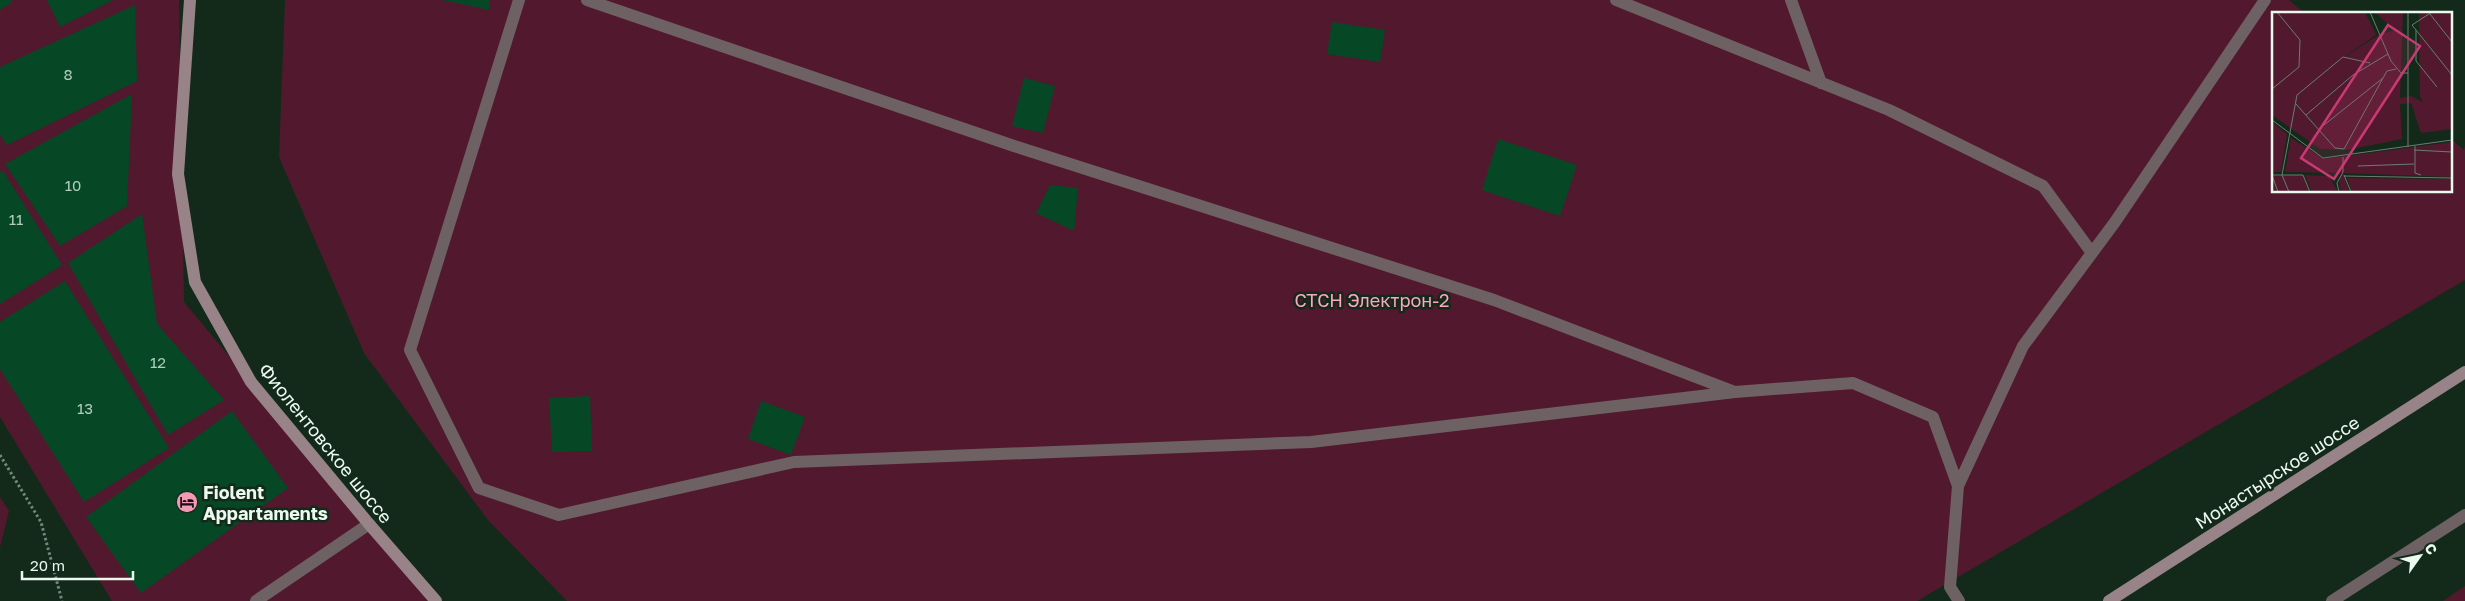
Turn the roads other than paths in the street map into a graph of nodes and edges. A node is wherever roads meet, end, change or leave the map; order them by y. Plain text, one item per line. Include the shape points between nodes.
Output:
1 (190, 0) edge
2 (519, 0) edge
3 (587, 0) edge
4 (1616, 0) edge
5 (1791, 0) edge
6 (2264, 0) edge
7 (1821, 82) junction
8 (2092, 253) junction
9 (2465, 372) edge
10 (1735, 392) junction
11 (1958, 486) junction
12 (2465, 515) edge
13 (369, 524) junction
14 (256, 601) edge
15 (436, 601) edge
16 (1959, 601) edge
17 (2109, 601) edge
18 (2332, 601) edge

1 - 13 main road, Фиолентовское шоссе via 178,174 195,282 251,382
2 - 10 street via 410,350 479,488 559,515 794,462 1311,442
3 - 10 street via 1014,146 1494,300
4 - 7 street
5 - 7 street
6 - 8 street
7 - 8 street via 1889,110 2043,186
8 - 11 street via 2023,346
9 - 17 main road, Монастырское шоссе
10 - 11 street via 1854,383 1933,417
11 - 16 street via 1950,588
12 - 18 street
13 - 14 street
13 - 15 main road, Фиолентовское шоссе

